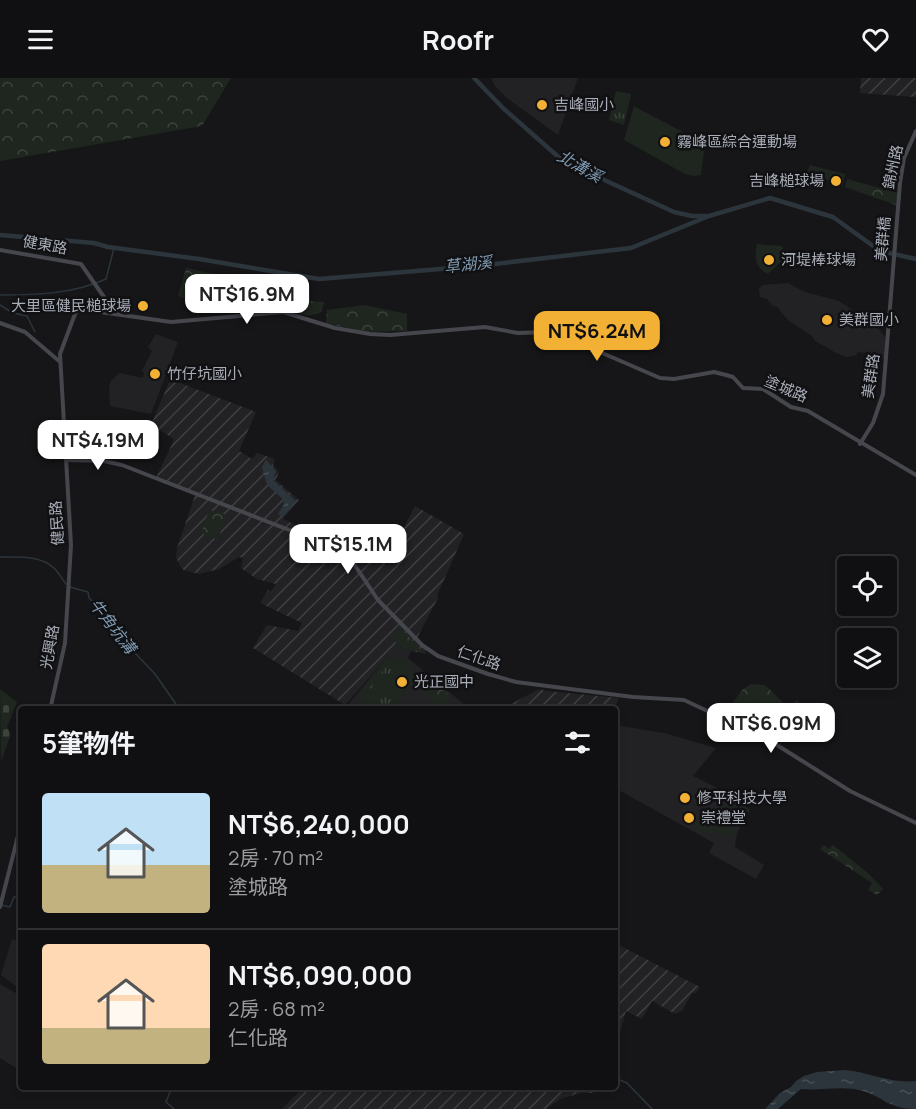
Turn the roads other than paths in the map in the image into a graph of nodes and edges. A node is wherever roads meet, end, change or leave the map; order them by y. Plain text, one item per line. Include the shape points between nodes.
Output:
1 (916, 131) edge
2 (897, 209) joint
3 (0, 250) edge
4 (892, 271) joint
5 (104, 298) junction
6 (105, 310) junction
7 (0, 323) edge
8 (322, 324) joint
9 (59, 361) junction
10 (860, 444) junction
11 (67, 460) junction
12 (916, 475) edge
13 (68, 588) joint
14 (51, 706) edge
15 (916, 823) edge
16 (18, 836) edge
17 (0, 905) edge

1 - 2 street, 錦州路 via 904,158
2 - 4 street, 美群橋
3 - 5 street, 健東路 via 81,264
4 - 10 street, 美群路 via 883,394 873,423
5 - 6 street, 健東路
5 - 6 street
6 - 8 street, 健東路 via 182,322 283,312
6 - 9 street, 健民路 via 77,311
7 - 9 street via 25,332
8 - 10 street, 塗城路 via 390,335 482,327 514,333 553,333 660,378 714,372 730,376 743,388 763,389 791,407 808,411
9 - 11 street, 健民路
10 - 12 street, 塗城路
11 - 13 street, 健民路 via 71,545
11 - 15 street, 仁化路 via 122,465 338,549 352,561 378,600 422,645 442,658 516,682 684,700 768,740 850,791
13 - 14 street, 光興路 via 65,643
16 - 17 street

